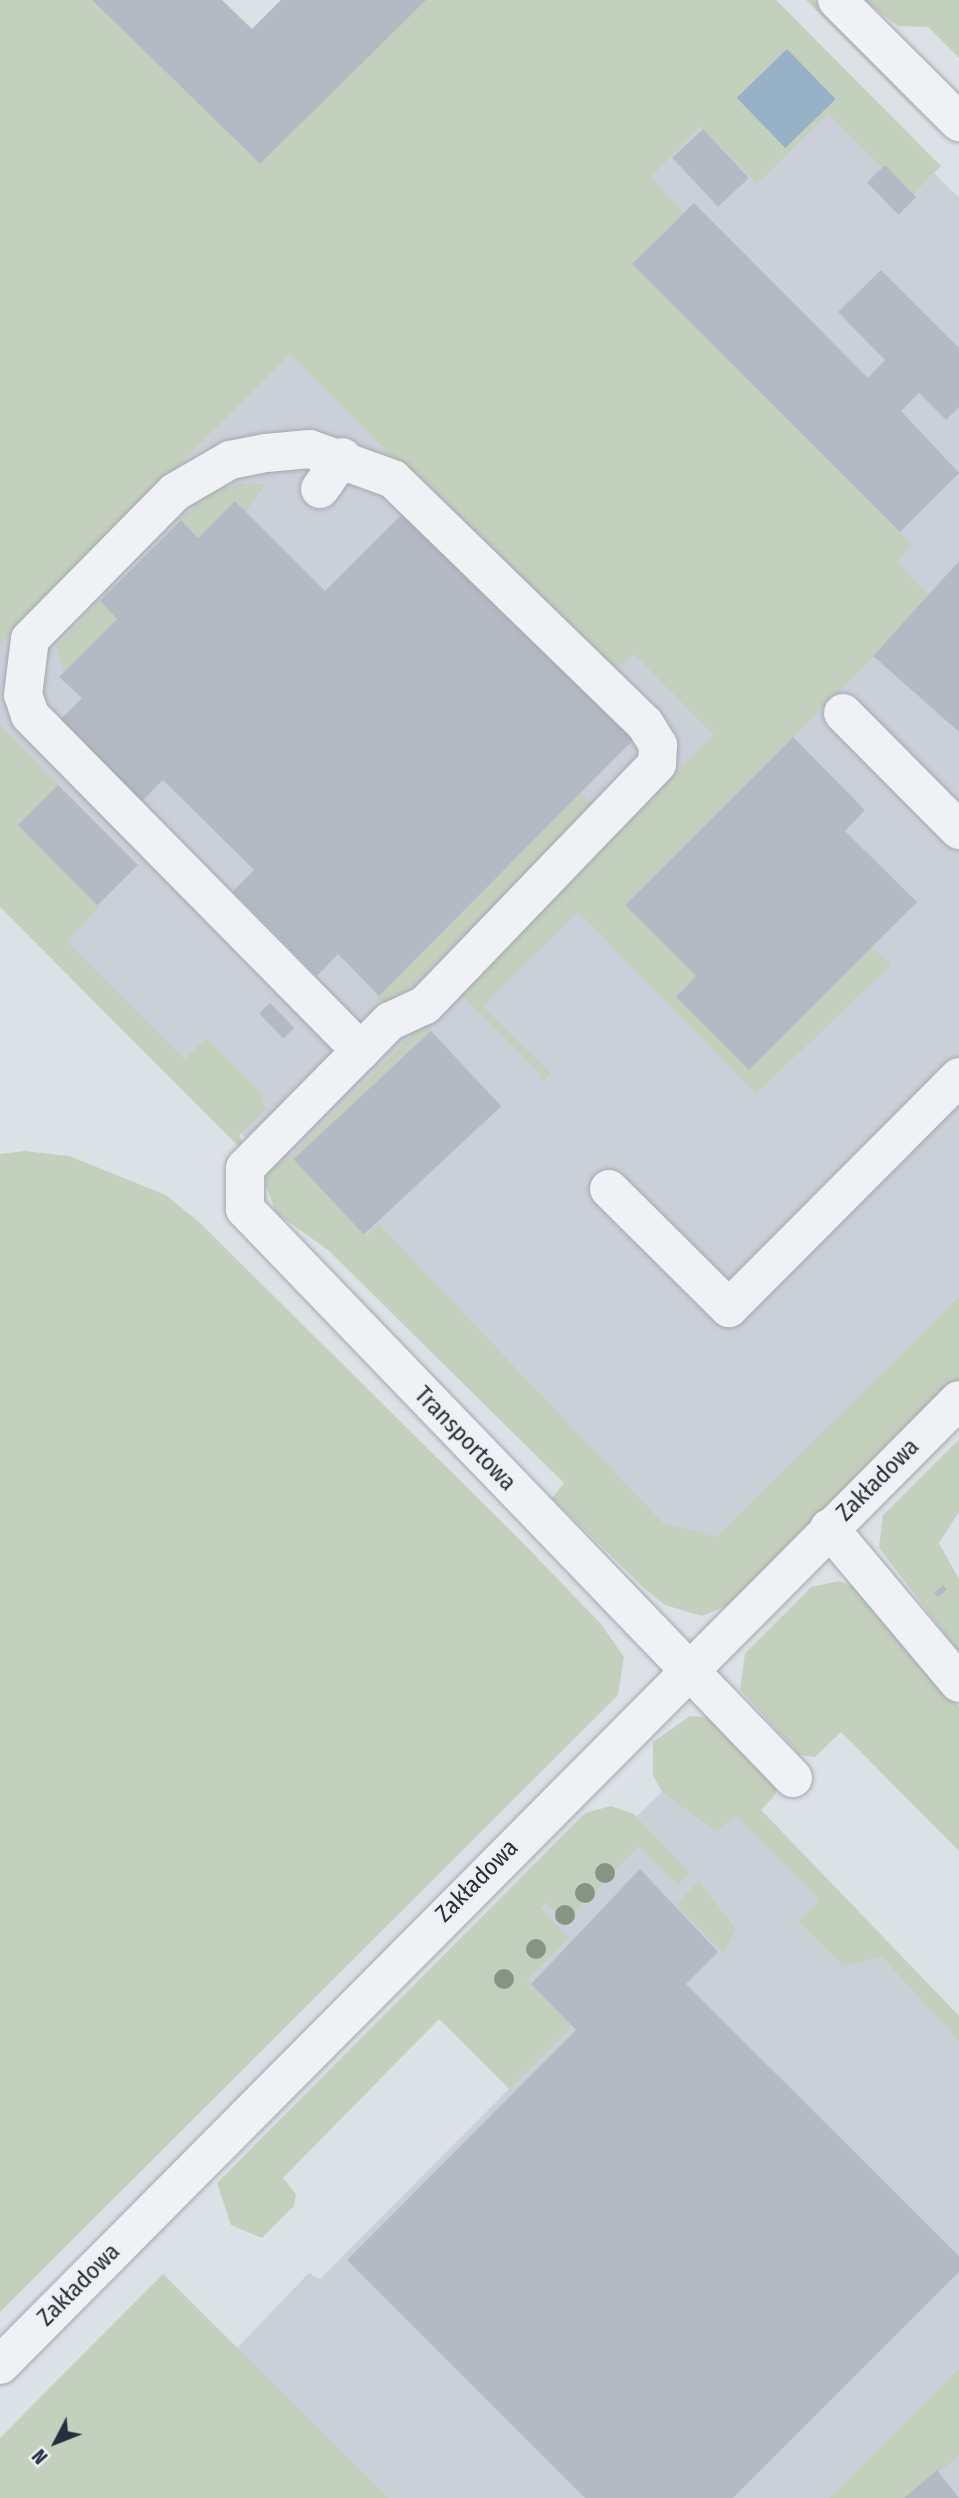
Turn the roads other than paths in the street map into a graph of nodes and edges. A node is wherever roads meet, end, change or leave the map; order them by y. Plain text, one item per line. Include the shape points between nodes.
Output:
1 (837, 0) edge
2 (959, 122) edge
3 (342, 457) junction
4 (320, 489) dead end
5 (843, 713) dead end
6 (959, 830) edge
7 (361, 1051) junction
8 (959, 1077) edge
9 (609, 1189) dead end
10 (959, 1400) edge
11 (830, 1528) junction
12 (688, 1667) junction
13 (959, 1684) edge
14 (793, 1778) dead end
15 (0, 2365) edge

1 - 2 street
3 - 4 street
3 - 7 street via 393,479 645,724 657,745 657,764 645,782 425,1005 390,1021
3 - 7 street via 310,449 230,460 175,492 30,639 23,695 30,715
5 - 6 street
7 - 12 street, Transportowa via 245,1168 244,1209
8 - 9 street via 729,1308
10 - 11 street, Zakładowa
11 - 12 street, Zakładowa
11 - 13 street
12 - 14 street, Transportowa
12 - 15 street, Zakładowa

